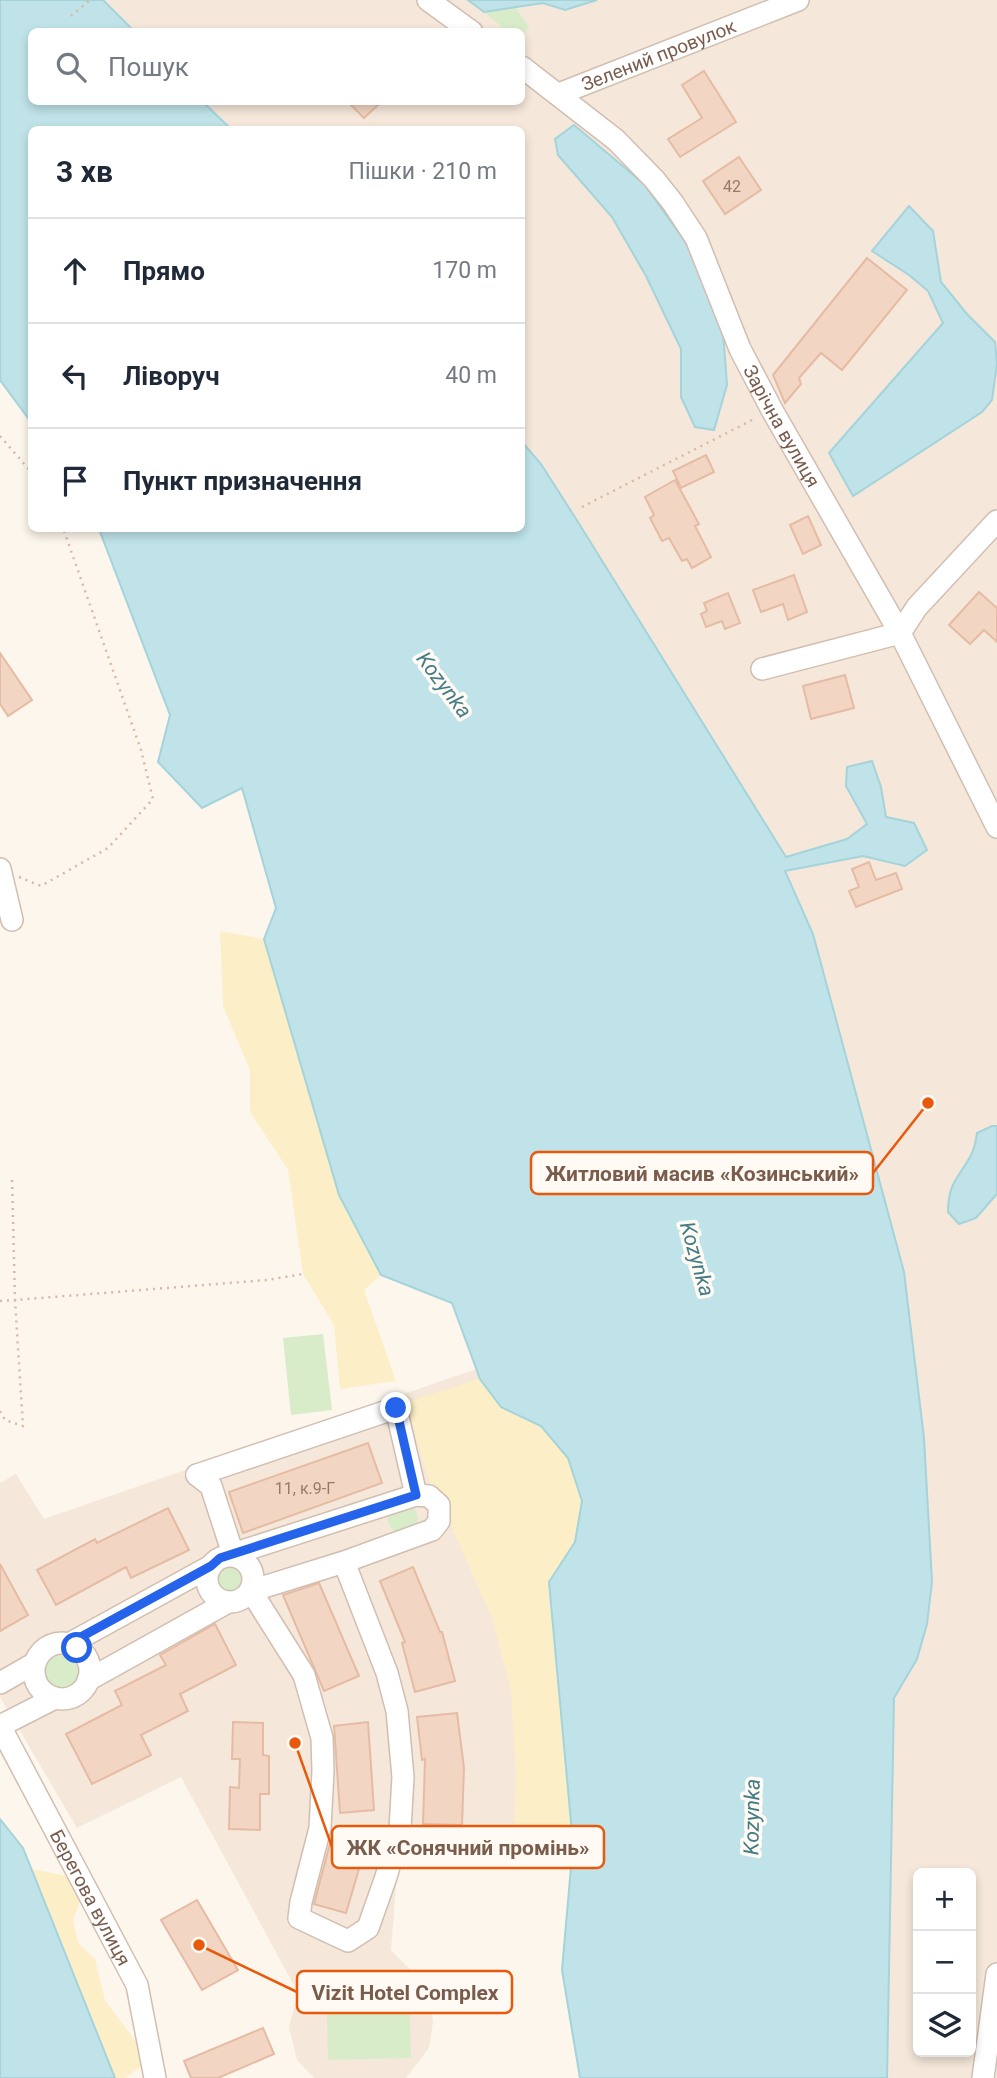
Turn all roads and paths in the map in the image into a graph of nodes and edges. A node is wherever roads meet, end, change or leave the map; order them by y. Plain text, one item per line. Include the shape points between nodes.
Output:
1 (90, 0) edge
2 (428, 0) edge
3 (798, 0) edge
4 (71, 16) dead end
5 (466, 28) edge
6 (525, 69) edge
7 (559, 94) junction
8 (772, 410) junction
9 (0, 436) edge
10 (28, 468) edge
11 (582, 507) dead end
12 (997, 520) edge
13 (64, 532) edge
14 (900, 633) junction
15 (762, 670) dead end
16 (997, 827) edge
17 (0, 869) edge
18 (12, 920) dead end
19 (12, 1178) dead end
20 (303, 1273) dead end
21 (15, 1300) junction
22 (0, 1301) edge
23 (0, 1411) edge
24 (416, 1495) junction
25 (233, 1555) junction
26 (344, 1562) junction
27 (211, 1566) junction
28 (251, 1591) junction
29 (228, 1602) junction
30 (68, 1644) junction
31 (35, 1663) junction
32 (88, 1679) junction
33 (0, 1683) edge
34 (55, 1698) junction
35 (0, 1726) edge
36 (997, 1974) edge
37 (155, 2078) edge
38 (983, 2078) edge

1 - 4 path
2 - 5 street
3 - 7 street, Зелений провулок
6 - 7 street, Зарічна вулиця
7 - 8 street, Зарічна вулиця via 616,140 673,202 695,238 740,349
8 - 11 path
8 - 14 street, Зарічна вулиця
9 - 10 path
12 - 14 street via 917,607
13 - 17 path via 141,750 153,799 108,848 41,886
14 - 15 street
14 - 16 street, Зарічна вулиця
17 - 18 street
19 - 21 path
20 - 21 path via 267,1280
21 - 22 path
21 - 23 path via 23,1426 5,1420
24 - 25 street
24 - 25 street via 396,1408 197,1475 211,1486
24 - 26 street via 429,1496 439,1505 439,1521 432,1530
25 - 27 street
25 - 28 street via 251,1568
26 - 28 street
26 - 28 street via 387,1673 397,1711 403,1777 400,1829 377,1903 368,1928 348,1941 299,1918 320,1828 321,1738 304,1675
27 - 29 street via 209,1589
27 - 30 street
28 - 29 street
29 - 32 street
30 - 31 street via 44,1649
30 - 32 street via 88,1662
31 - 33 street
31 - 34 street via 40,1689
32 - 34 street via 79,1693
34 - 35 street
35 - 37 street, Берегова вулиця via 137,1985
36 - 38 street

